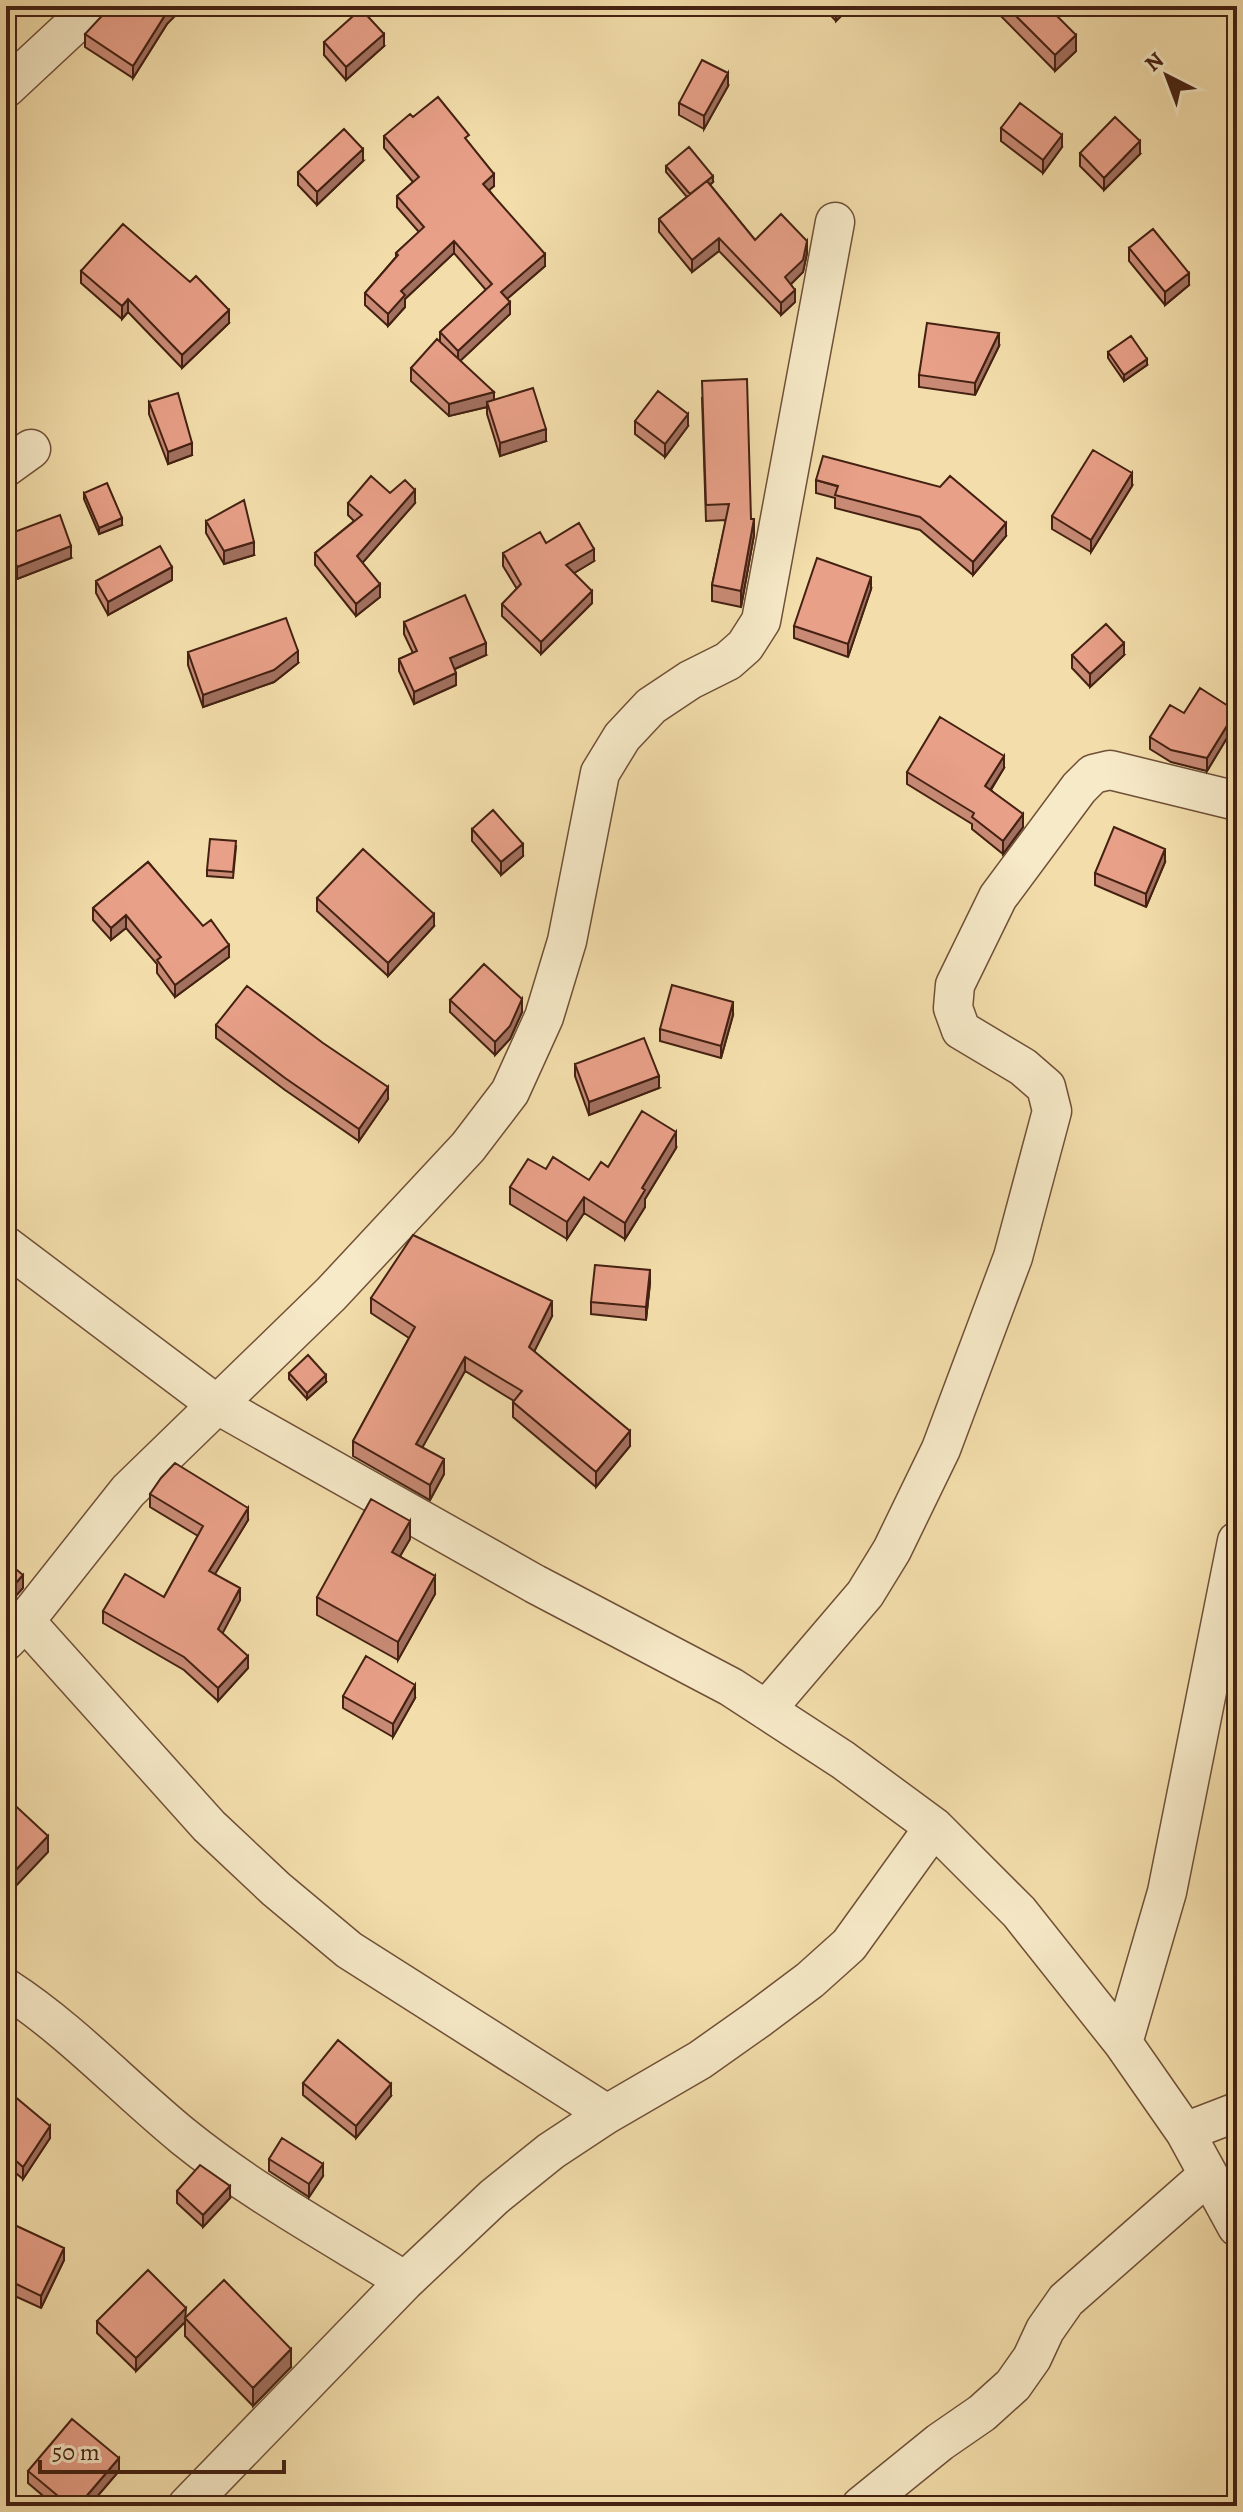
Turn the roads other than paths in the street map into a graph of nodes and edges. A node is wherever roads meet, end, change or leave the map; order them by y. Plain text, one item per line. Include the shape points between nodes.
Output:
1 (94, 6) edge
2 (6, 88) edge
3 (835, 222) dead end
4 (1237, 801) edge
5 (6, 1246) edge
6 (216, 1404) junction
7 (1237, 1541) edge
8 (15, 1631) edge
9 (766, 1710) junction
10 (934, 1827) junction
11 (6, 1988) edge
12 (1123, 2043) junction
13 (1237, 2112) edge
14 (607, 2114) junction
15 (1185, 2132) junction
16 (1208, 2175) junction
17 (1237, 2227) edge
18 (405, 2281) junction
19 (187, 2506) edge
20 (861, 2506) edge

1 - 2 street
3 - 6 street via 761,621 728,661 651,706 622,737 600,773 567,941 544,1017 510,1092 404,1217
4 - 9 street via 1110,770 1093,774 998,897 955,985 953,1008 961,1030 1046,1087 1052,1111 1013,1257 941,1449 892,1550 865,1594
5 - 6 street
6 - 8 street via 128,1491
6 - 9 street
7 - 12 street via 1167,1892
8 - 14 street via 209,1826 349,1950
9 - 10 street
10 - 12 street via 1019,1912
10 - 14 street via 849,1945 810,1980 700,2060
11 - 18 street via 42,2011 186,2139
12 - 15 street
13 - 15 street
14 - 18 street via 494,2197
15 - 16 street
16 - 17 street
16 - 20 street via 1066,2300 1013,2385
18 - 19 street

